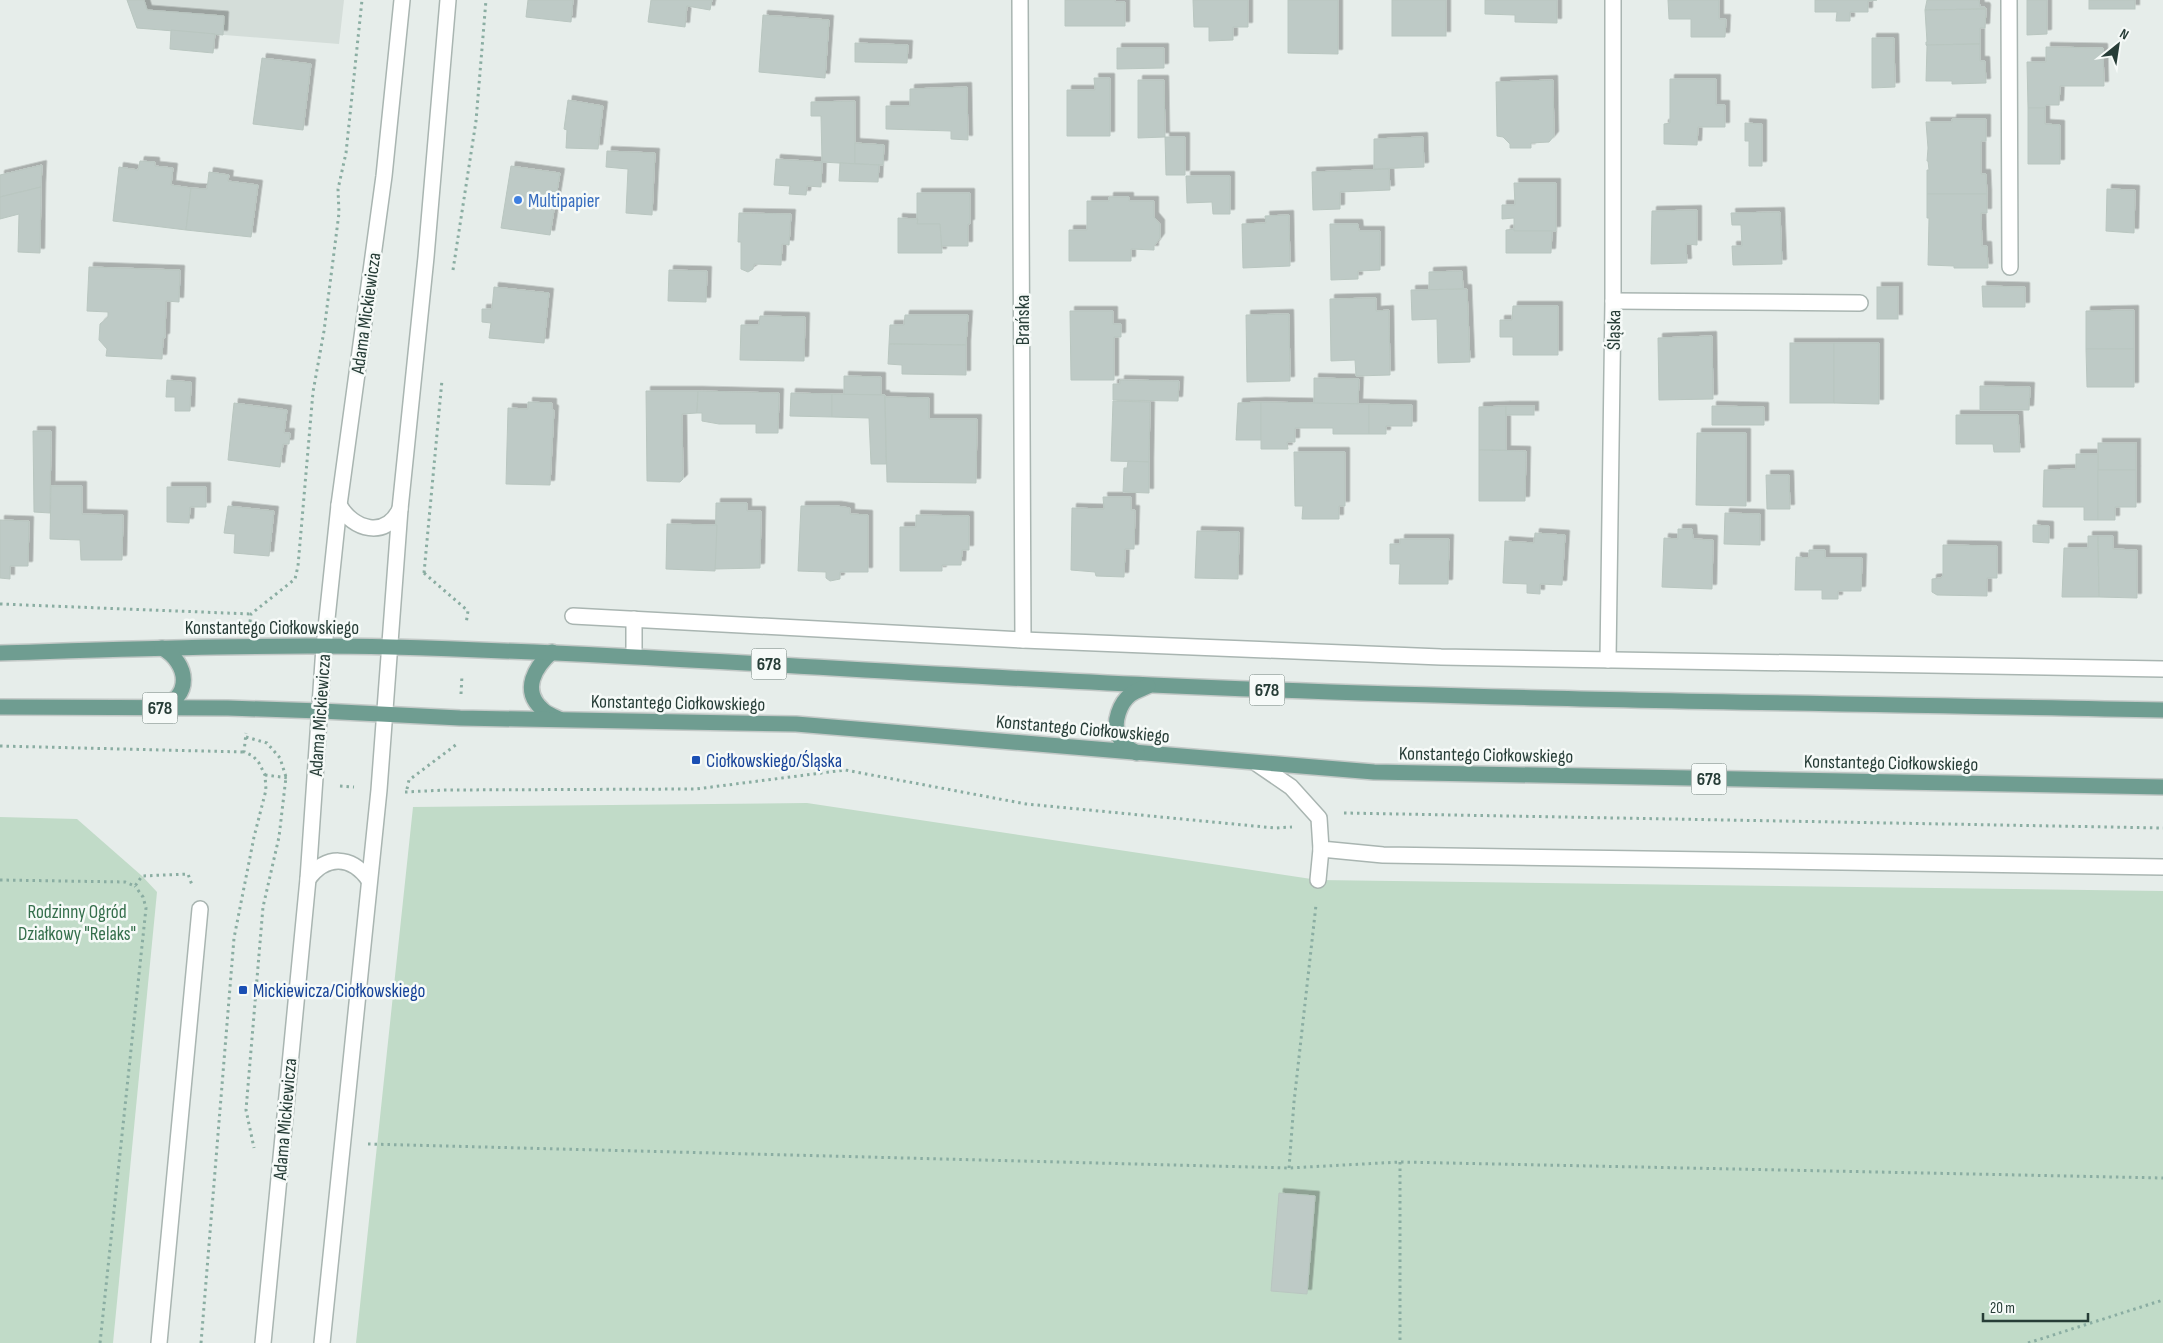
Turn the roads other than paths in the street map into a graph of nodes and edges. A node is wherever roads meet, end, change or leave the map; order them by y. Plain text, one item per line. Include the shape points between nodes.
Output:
1 (403, 0) edge
2 (1020, 0) edge
3 (1613, 0) edge
4 (2009, 0) edge
5 (447, 1) edge
6 (2010, 267) dead end
7 (1613, 301) junction
8 (1860, 303) dead end
9 (339, 505) junction
10 (400, 509) junction
11 (573, 616) dead end
12 (634, 619) junction
13 (1023, 640) junction
14 (324, 647) junction
15 (389, 647) junction
16 (162, 648) junction
17 (552, 652) junction
18 (0, 653) edge
19 (634, 656) junction
20 (1608, 660) junction
21 (2163, 669) edge
22 (1149, 685) junction
23 (0, 707) edge
24 (156, 708) junction
25 (321, 710) junction
26 (2163, 710) edge
27 (386, 714) junction
28 (560, 720) junction
29 (1137, 753) junction
30 (1256, 763) junction
31 (2163, 787) edge
32 (1321, 849) junction
33 (2163, 867) edge
34 (308, 879) junction
35 (369, 880) junction
36 (1318, 880) road end
37 (200, 909) road end
38 (158, 1343) edge
39 (263, 1343) edge
40 (322, 1343) edge

1 - 9 street, Adama Mickiewicza via 384,176
2 - 13 street, Brańska
3 - 7 street, Śląska
4 - 6 street
5 - 10 street via 426,257
7 - 8 street
7 - 20 street, Śląska
9 - 10 street via 353,522 375,528 396,518
9 - 14 street, Adama Mickiewicza
10 - 15 street
11 - 12 street
12 - 13 street
12 - 19 street
13 - 20 street via 1440,657
14 - 15 main road, Konstantego Ciołkowskiego / 678
14 - 16 main road, Konstantego Ciołkowskiego / 678
14 - 25 street, Adama Mickiewicza
15 - 17 main road, Konstantego Ciołkowskiego / 678
15 - 27 street
16 - 18 main road, Konstantego Ciołkowskiego / 678
16 - 24 main road via 179,661 183,681 174,699
17 - 19 main road, Konstantego Ciołkowskiego / 678
17 - 28 main road via 533,673 531,688 542,710
19 - 22 main road, Konstantego Ciołkowskiego / 678
20 - 21 street
22 - 26 main road, Konstantego Ciołkowskiego / 678 via 1394,694
22 - 29 main road via 1130,695 1116,720 1118,734 1126,746
23 - 24 main road, Konstantego Ciołkowskiego / 678
24 - 25 main road, Konstantego Ciołkowskiego / 678
25 - 27 main road, Konstantego Ciołkowskiego / 678
25 - 34 street, Adama Mickiewicza
27 - 28 main road, Konstantego Ciołkowskiego / 678
27 - 35 street
28 - 29 main road, Konstantego Ciołkowskiego / 678 via 796,724
29 - 30 main road, Konstantego Ciołkowskiego / 678
30 - 31 main road, Konstantego Ciołkowskiego / 678 via 1374,772
30 - 32 street via 1291,787 1319,818
32 - 33 street via 1383,855
32 - 36 street
34 - 35 street via 323,864 344,861 354,864
34 - 39 street, Adama Mickiewicza
35 - 40 street
37 - 38 street

